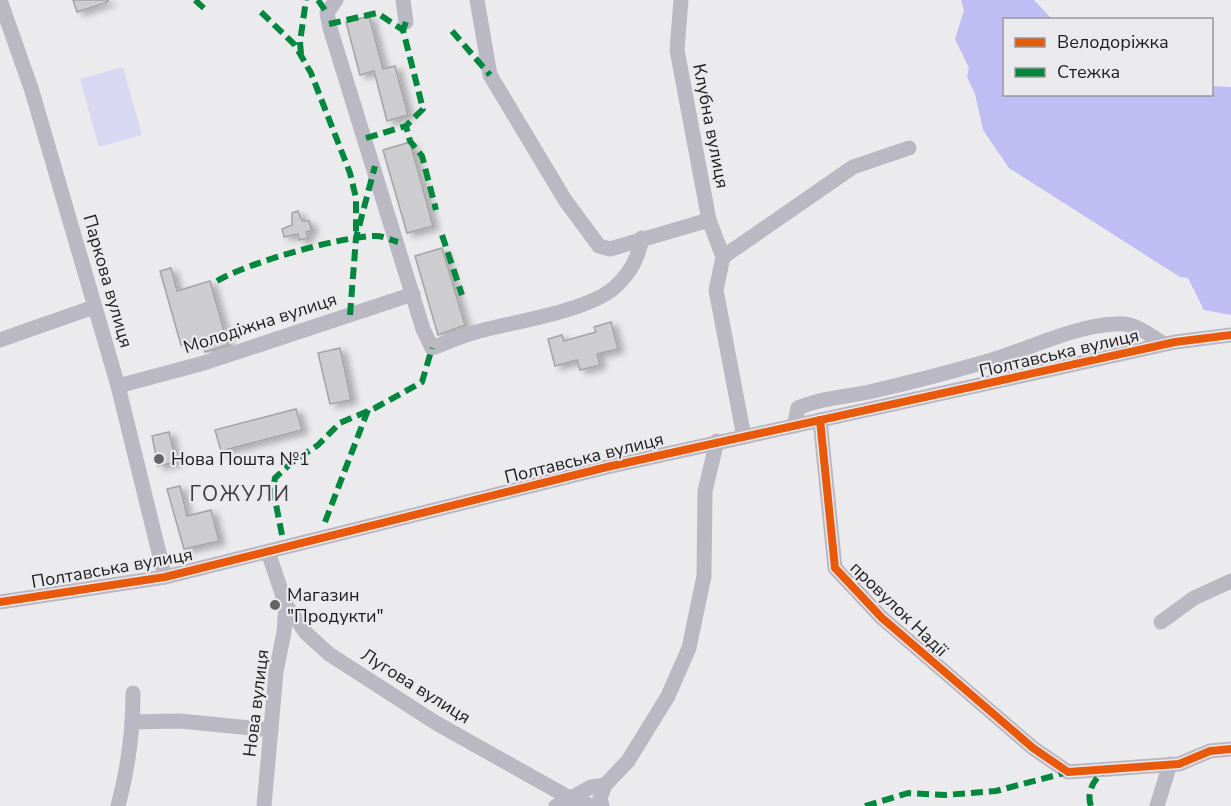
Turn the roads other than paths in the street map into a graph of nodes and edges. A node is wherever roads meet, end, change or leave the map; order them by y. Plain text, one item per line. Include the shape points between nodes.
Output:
1 (0, 0) edge
2 (336, 0) edge
3 (403, 0) edge
4 (477, 0) edge
5 (681, 0) edge
6 (406, 22) dead end
7 (6, 39) edge
8 (909, 148) dead end
9 (709, 220) junction
10 (642, 238) junction
11 (723, 257) junction
12 (413, 294) junction
13 (94, 307) junction
14 (1231, 335) edge
15 (0, 340) edge
16 (1170, 343) junction
17 (118, 386) junction
18 (820, 420) junction
19 (794, 426) junction
20 (744, 437) junction
21 (717, 441) junction
22 (268, 552) junction
23 (165, 577) junction
24 (1231, 581) edge
25 (0, 602) edge
26 (286, 605) junction
27 (1161, 622) dead end
28 (134, 693) dead end
29 (133, 722) junction
30 (271, 730) junction
31 (1231, 749) edge
32 (1170, 764) junction
33 (605, 785) junction
34 (562, 801) edge
35 (118, 806) edge
36 (264, 806) edge
37 (592, 806) edge
38 (602, 806) edge
39 (1157, 806) edge

1 - 7 street, Паркова вулиця
2 - 12 street via 327,13 330,28
3 - 6 street
4 - 10 street via 490,75 565,200 599,246 610,249
5 - 9 street, Клубна вулиця via 677,50
7 - 13 street, Паркова вулиця via 35,101
8 - 11 street via 853,167
9 - 10 street
9 - 11 street, Клубна вулиця
10 - 12 street via 634,265 615,288 553,314 474,332 432,348
11 - 20 street via 716,290
12 - 17 street, Молодіжна вулиця via 204,363
13 - 15 street
13 - 17 street, Паркова вулиця
14 - 16 street, Полтавська вулиця
16 - 18 street, Полтавська вулиця
16 - 19 street via 1150,337 1136,324 1085,329 986,362 868,392 815,400 798,408
17 - 23 street, Паркова вулиця
18 - 19 street, Полтавська вулиця
18 - 32 street, провулок Надії via 835,568 882,618 1033,748 1068,772
19 - 20 street, Полтавська вулиця
20 - 21 street, Полтавська вулиця
21 - 22 street, Полтавська вулиця
21 - 33 street via 705,491 704,576 689,648 662,705 628,761
22 - 23 street, Полтавська вулиця
22 - 26 street, Лугова вулиця
23 - 25 street, Полтавська вулиця
24 - 27 street via 1194,598
26 - 30 street, Нова вулиця
26 - 34 street, Лугова вулиця via 306,633 348,667
28 - 29 street
29 - 30 street via 180,721
29 - 35 street
30 - 36 street, Нова вулиця
31 - 32 street via 1210,751
32 - 39 street
33 - 34 street via 591,786
33 - 38 street via 600,798
34 - 37 street, Лугова вулиця

